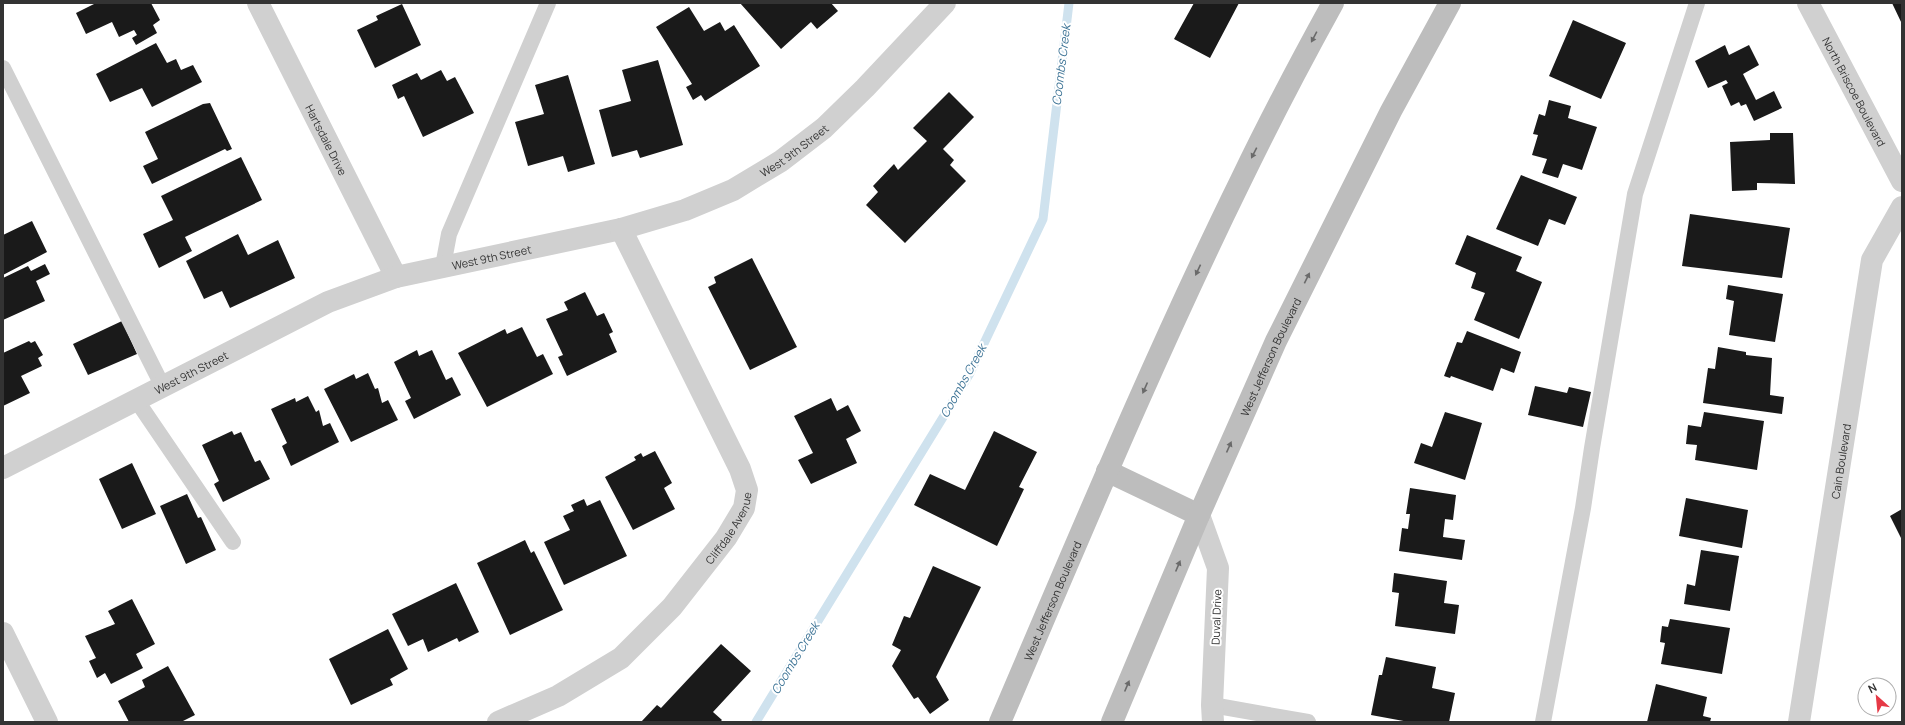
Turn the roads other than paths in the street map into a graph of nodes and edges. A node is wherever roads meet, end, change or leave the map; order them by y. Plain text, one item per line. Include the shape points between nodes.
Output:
1 (258, 3) edge
2 (548, 3) edge
3 (945, 3) edge
4 (1333, 3) edge
5 (1450, 3) edge
6 (1697, 3) edge
7 (1808, 3) edge
8 (3, 68) edge
9 (1902, 181) edge
10 (1902, 207) edge
11 (621, 229) junction
12 (443, 266) junction
13 (396, 277) junction
14 (163, 387) junction
15 (137, 401) junction
16 (3, 468) edge
17 (1107, 471) junction
18 (1199, 516) junction
19 (233, 542) dead end
20 (3, 633) edge
21 (1213, 713) edge
22 (47, 722) edge
23 (498, 722) edge
24 (1000, 722) edge
25 (1112, 722) edge
26 (1308, 722) edge
27 (1544, 722) edge
28 (1799, 722) edge

1 - 13 street, Hartsdale Drive
2 - 12 lane via 449,234
3 - 11 street, West 9th Street via 824,128 781,161 733,190 685,210
4 -> 17 main road, West Jefferson Boulevard via 1238,186
18 -> 5 main road, West Jefferson Boulevard via 1276,341 1328,233
6 - 27 lane via 1635,194 1583,508
7 - 9 street, North Briscoe Boulevard
8 - 14 lane
10 - 28 street, Cain Boulevard via 1872,260
11 - 12 street, West 9th Street
11 - 23 street, Cliffdale Avenue via 740,469 747,490 744,508 726,538 672,607 621,658 558,696
12 - 13 street, West 9th Street
13 - 14 street, West 9th Street via 328,302
14 - 15 street, West 9th Street
15 - 16 street, West 9th Street
15 - 19 lane
17 - 18 main road
17 - 24 main road, West Jefferson Boulevard
18 - 21 street, Duval Drive via 1218,568
25 -> 18 main road, West Jefferson Boulevard
20 - 22 street
21 - 26 lane

